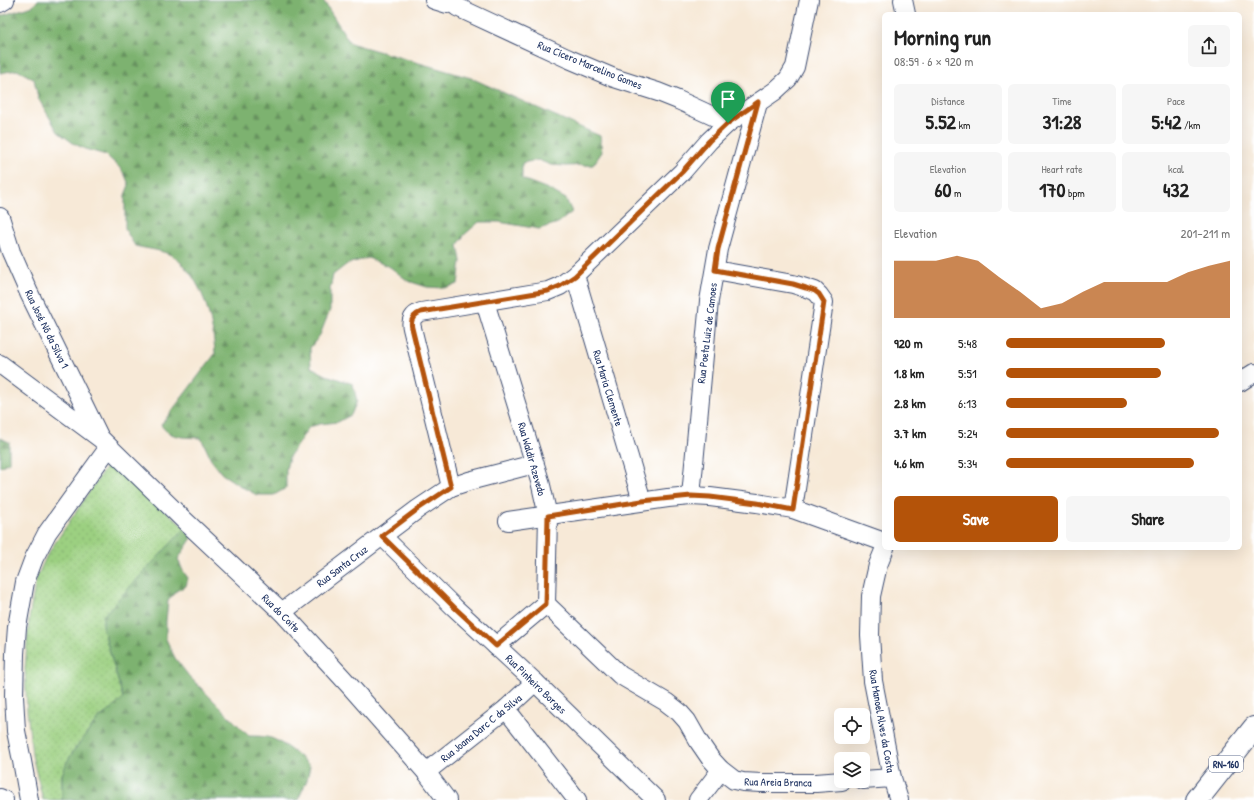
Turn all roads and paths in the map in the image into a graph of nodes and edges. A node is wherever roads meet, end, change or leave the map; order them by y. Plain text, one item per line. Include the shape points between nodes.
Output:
1 (5, 0) edge
2 (434, 0) edge
3 (809, 0) edge
4 (903, 0) edge
5 (453, 2) edge
6 (0, 3) edge
7 (906, 12) edge
8 (758, 102) junction
9 (728, 123) junction
10 (0, 217) edge
11 (715, 270) junction
12 (575, 276) junction
13 (485, 302) junction
14 (0, 364) edge
15 (1254, 373) edge
16 (1242, 381) edge
17 (105, 443) junction
18 (534, 464) junction
19 (451, 487) junction
20 (691, 496) junction
21 (642, 501) junction
22 (793, 510) junction
23 (548, 516) junction
24 (508, 521) dead end
25 (382, 536) junction
26 (882, 541) edge
27 (884, 550) edge
28 (546, 604) junction
29 (282, 612) junction
30 (496, 646) junction
31 (535, 682) junction
32 (506, 709) junction
33 (0, 723) edge
34 (1254, 728) edge
35 (16, 731) junction
36 (722, 770) junction
37 (426, 772) junction
38 (892, 778) junction
39 (870, 780) edge
40 (834, 782) edge
41 (0, 798) edge
42 (4, 800) edge
43 (29, 800) edge
44 (447, 800) edge
45 (578, 800) edge
46 (656, 800) edge
47 (698, 800) edge
48 (898, 800) edge
49 (1197, 800) edge

1 - 6 street
2 - 5 street via 447,4
3 - 8 street via 795,67 788,79
4 - 7 street
5 - 9 street, Rua Cícero Marcelino Gomes via 457,7 568,59 671,97
8 - 9 street
8 - 11 street, Rua Poeta Luiz de Camoes via 718,249
9 - 12 street via 682,172
10 - 17 street, Rua José Nô da Silva 1 via 11,252 29,293
11 - 20 street, Rua Poeta Luiz de Camoes via 709,301
11 - 22 street via 793,284 815,291 824,302
12 - 13 street via 548,291
12 - 21 street, Rua Maria Clemente
13 - 18 street, Rua Waldir Azevedo
13 - 19 street via 421,312 411,321
14 - 17 street
15 - 16 street
17 - 29 street, Rua do Coite
17 - 35 street via 47,533 25,582 15,654
18 - 19 street, Rua Santa Cruz
18 - 23 street, Rua Waldir Azevedo
19 - 25 street, Rua Santa Cruz
20 - 21 street
20 - 22 street
21 - 23 street
22 - 26 street
23 - 24 street
23 - 28 street, Rua Waldir Azevedo
25 - 29 street, Rua Santa Cruz
25 - 30 street, Rua Pinheiro Borges
27 - 38 street, Rua Manoel Alves da Costa via 871,596 870,635 872,681
28 - 30 street
28 - 36 street, Rua Areia Branca via 620,675 679,712 710,758
29 - 37 street, Rua do Coite
30 - 31 street, Rua Pinheiro Borges
31 - 32 street, Rua Joana Darc C da Silva
31 - 46 street, Rua Pinheiro Borges
32 - 37 street, Rua Joana Darc C da Silva
32 - 45 street
33 - 35 street
34 - 49 main road, RN-160
35 - 43 street
36 - 40 street, Rua Areia Branca via 734,780 743,782
36 - 47 street
37 - 44 street, Rua do Coite
38 - 39 street
38 - 48 street, Rua Manoel Alves da Costa
41 - 42 street

